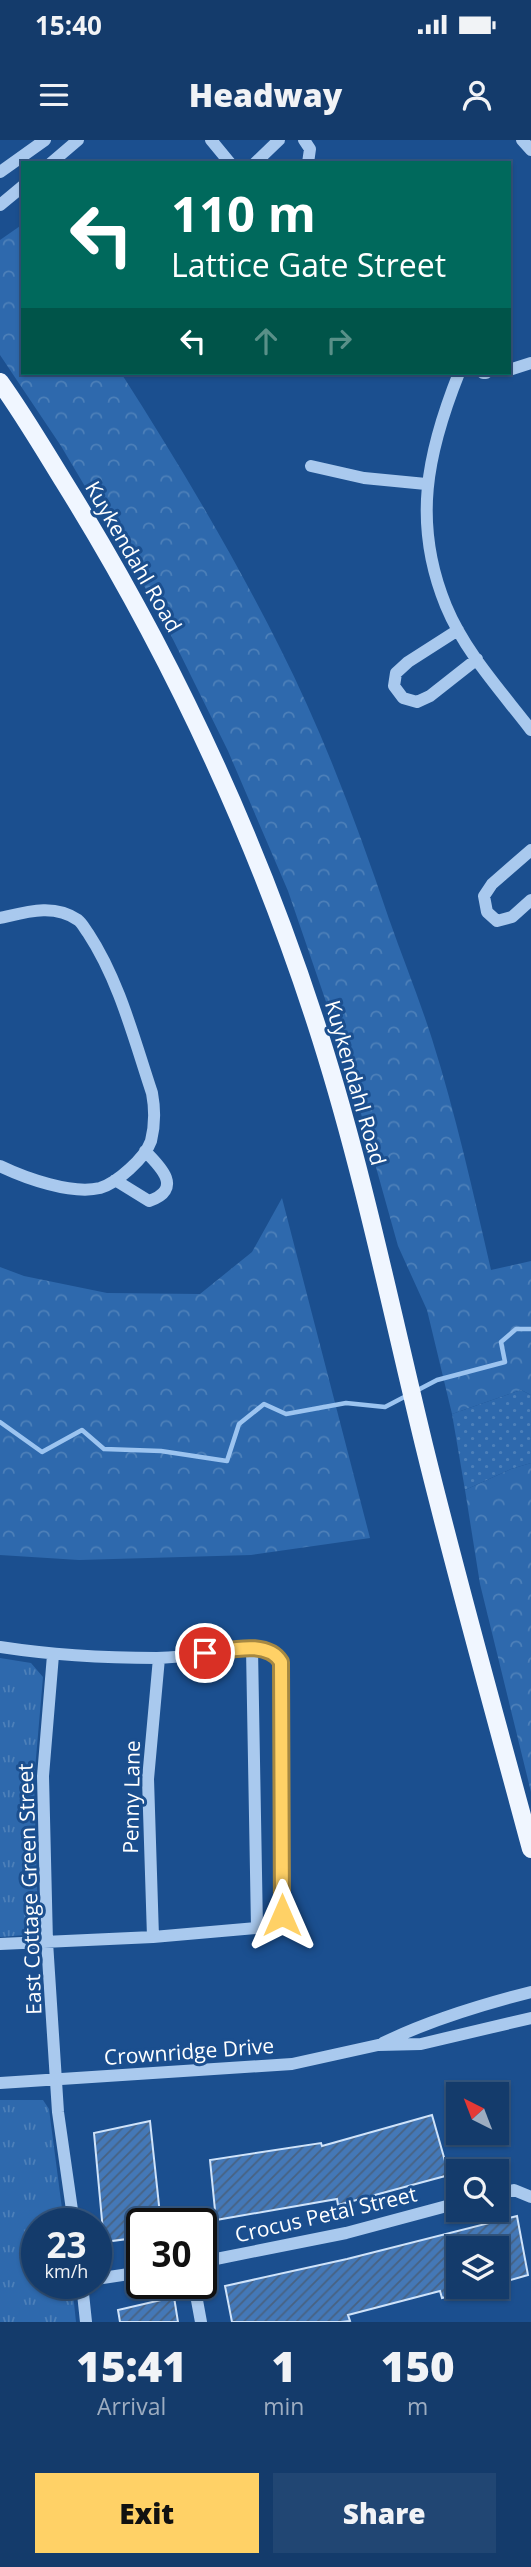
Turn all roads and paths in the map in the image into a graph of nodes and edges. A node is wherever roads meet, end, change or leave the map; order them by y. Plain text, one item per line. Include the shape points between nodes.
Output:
1 (44, 140) edge
2 (78, 140) edge
3 (211, 140) edge
4 (279, 140) edge
5 (304, 140) edge
6 (522, 140) edge
7 (531, 150) edge
8 (53, 161) edge
9 (228, 161) edge
10 (257, 161) edge
11 (308, 161) edge
12 (0, 172) edge
13 (21, 188) edge
14 (0, 205) edge
15 (531, 363) edge
16 (511, 369) edge
17 (458, 375) edge
18 (0, 382) edge
19 (311, 466) dead end
20 (426, 484) junction
21 (458, 630) junction
22 (477, 659) junction
23 (531, 730) edge
24 (531, 850) edge
25 (531, 900) edge
26 (0, 918) edge
27 (145, 1151) junction
28 (0, 1166) edge
29 (116, 1180) junction
30 (0, 1647) edge
31 (252, 1649) junction
32 (53, 1655) junction
33 (159, 1658) junction
34 (531, 1849) edge
35 (257, 1928) junction
36 (153, 1937) junction
37 (47, 1942) junction
38 (0, 1944) edge
39 (531, 1992) edge
40 (531, 2018) edge
41 (378, 2045) junction
42 (57, 2080) junction
43 (0, 2083) edge
44 (509, 2191) edge
45 (531, 2197) edge
46 (446, 2206) edge
47 (72, 2208) edge
48 (217, 2259) edge
49 (84, 2299) edge
50 (197, 2299) edge
51 (86, 2322) edge
52 (201, 2322) edge

1 - 12 street
2 - 8 street
3 - 9 street
4 - 10 street
5 - 11 street via 310,149
6 - 7 street
13 - 14 street
15 - 16 street
17 - 20 street via 436,434
18 - 34 main road, Kuykendahl Road via 108,552 188,702 288,941 357,1169 424,1446
19 - 20 street via 364,478
20 - 21 street via 430,551 446,607
21 - 22 street
21 - 22 street via 408,662 396,673 394,686 403,698 417,702
22 - 23 street
24 - 25 street via 484,896 487,912 498,921 512,917
26 - 27 street via 37,909 55,910 79,920 99,949 152,1093 155,1111
27 - 29 street
27 - 29 street via 167,1177 163,1193 149,1201
28 - 29 street via 22,1177 82,1189 100,1188
30 - 32 street
31 - 33 street
31 - 35 street
31 - 35 street via 268,1650 281,1662 282,1915
32 - 33 street
32 - 37 street, East Cottage Green Street via 43,1776
33 - 36 street, Penny Lane via 148,1779
35 - 36 street
36 - 37 street
37 - 38 street
37 - 42 street, East Cottage Green Street
39 - 41 street, Crownridge Drive via 417,2026
40 - 41 street, Crownridge Drive via 421,2044
41 - 42 street, Crownridge Drive via 266,2067
42 - 43 street, Crownridge Drive
42 - 47 street, East Cottage Green Street
44 - 45 street
46 - 48 street, Crocus Petal Street via 346,2233
49 - 51 street
50 - 52 street

